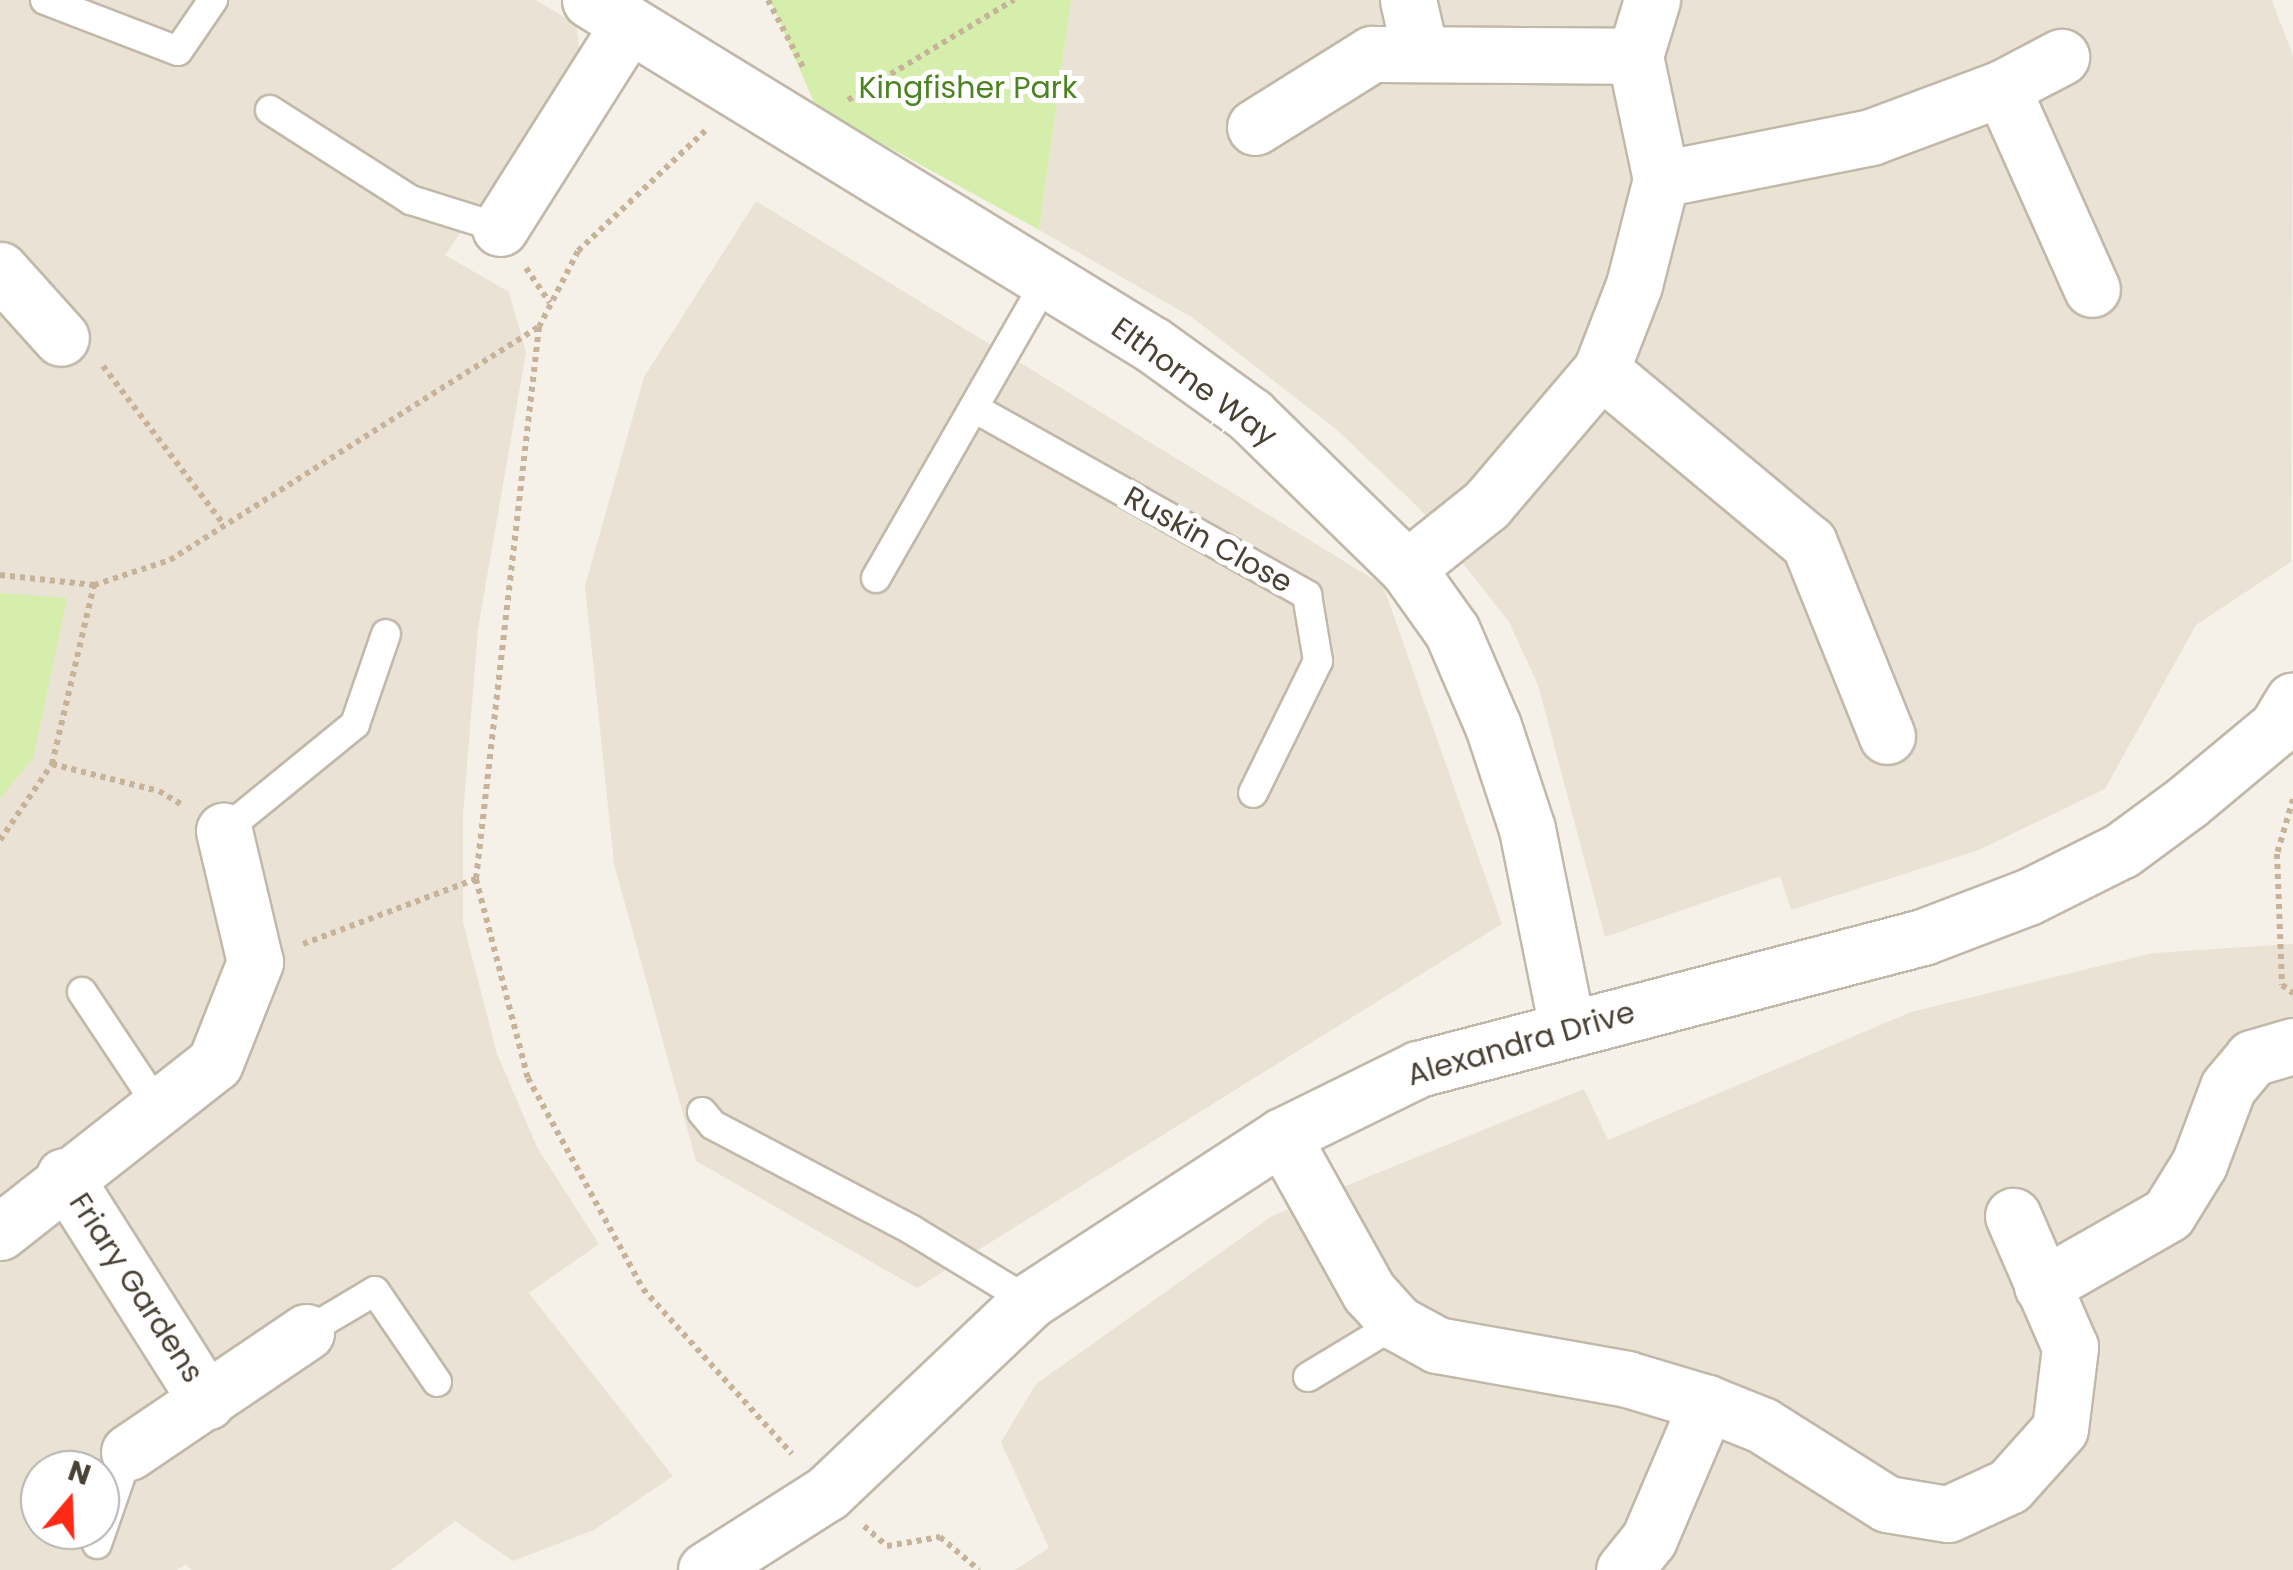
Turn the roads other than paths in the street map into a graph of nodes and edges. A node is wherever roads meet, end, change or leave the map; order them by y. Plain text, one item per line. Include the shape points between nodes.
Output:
1 (45, 0) edge
2 (212, 0) edge
3 (1408, 0) edge
4 (1652, 0) edge
5 (609, 12) edge
6 (1420, 52) junction
7 (1635, 56) junction
8 (2061, 57) dead end
9 (2002, 88) junction
10 (270, 110) dead end
11 (1255, 127) dead end
12 (1661, 179) junction
13 (500, 228) joint
14 (0, 270) edge
15 (1046, 281) junction
16 (2092, 290) dead end
17 (60, 338) road end
18 (1601, 370) junction
19 (974, 408) junction
20 (1407, 568) junction
21 (876, 578) dead end
22 (386, 634) dead end
23 (2293, 700) edge
24 (1887, 736) dead end
25 (1253, 793) dead end
26 (224, 832) joint
27 (82, 992) dead end
28 (1567, 1027) junction
29 (2293, 1046) edge
30 (158, 1106) junction
31 (702, 1112) dead end
32 (1282, 1136) junction
33 (64, 1176) junction
34 (2012, 1216) dead end
35 (3, 1222) edge
36 (2042, 1286) junction
37 (1028, 1301) junction
38 (1397, 1323) junction
39 (306, 1332) joint
40 (1308, 1377) dead end
41 (437, 1382) dead end
42 (207, 1400) junction
43 (1707, 1403) junction
44 (129, 1452) joint
45 (120, 1479) edge
46 (706, 1570) edge
47 (1624, 1570) edge

1 - 2 lane via 178,51
3 - 6 street
4 - 7 street
5 - 13 street
5 - 15 street, Elthorne Way
6 - 7 street
6 - 11 street via 1372,54
7 - 12 street
8 - 9 street
9 - 12 street via 1871,138
9 - 16 street
10 - 13 lane via 410,200
12 - 18 street via 1634,285
14 - 17 street
15 - 19 lane
15 - 20 street, Elthorne Way via 1153,344 1250,415
18 - 20 street via 1486,505
18 - 24 street via 1809,543
19 - 21 lane
19 - 25 lane, Ruskin Close via 1307,596 1318,661
20 - 28 street, Elthorne Way via 1452,631 1493,726 1527,828
22 - 26 lane via 355,724
23 - 28 street, Alexandra Drive via 2277,727 2187,802 2122,850 2028,897 1922,937
26 - 30 street, Friary Gardens via 255,962 215,1063
27 - 30 lane
28 - 32 street, Alexandra Drive via 1418,1069
29 - 36 street via 2252,1058 2228,1087 2199,1164 2168,1214
30 - 33 street, Friary Gardens
31 - 37 lane via 714,1125 912,1230
32 - 37 street, Alexandra Drive
32 - 38 street via 1369,1292
33 - 35 street, Friary Gardens
33 - 42 street, Friary Gardens
34 - 36 street
36 - 43 street via 2070,1346 2060,1429 2009,1486 1948,1514 1887,1504 1762,1425
37 - 46 street, Alexandra Drive via 827,1494
38 - 40 lane
38 - 43 street via 1437,1345 1628,1379
39 - 41 lane via 375,1291
39 - 42 street
42 - 44 street
43 - 47 street via 1649,1538
44 - 45 lane

